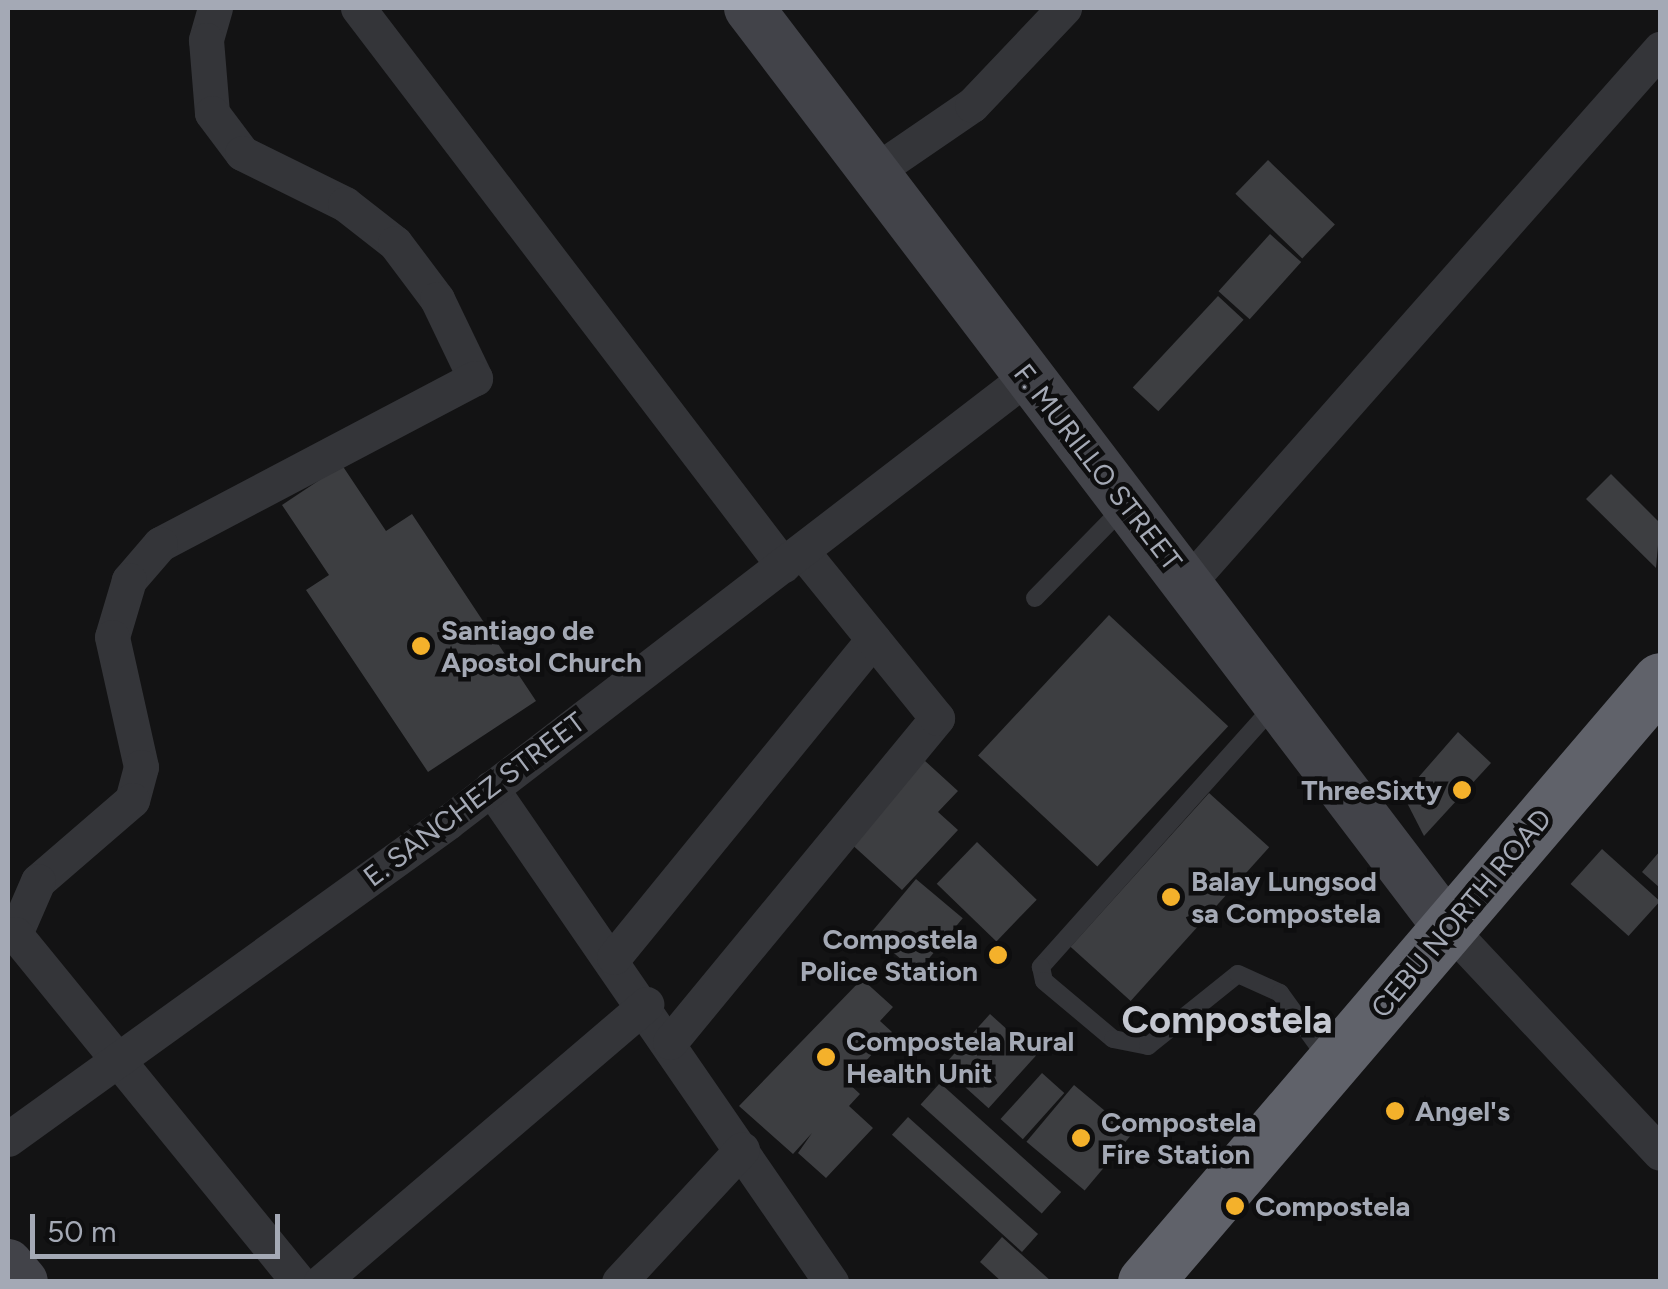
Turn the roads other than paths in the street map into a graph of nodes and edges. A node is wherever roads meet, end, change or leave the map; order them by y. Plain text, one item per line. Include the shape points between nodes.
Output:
1 (214, 8) edge
2 (358, 8) edge
3 (750, 8) edge
4 (1064, 8) edge
5 (1660, 50) edge
6 (874, 172) junction
7 (1028, 376) junction
8 (1124, 507) junction
9 (792, 558) junction
10 (1188, 584) junction
11 (1035, 598) dead end
12 (873, 639) junction
13 (1660, 680) edge
14 (1274, 706) junction
15 (492, 788) junction
16 (1448, 926) junction
17 (614, 957) junction
18 (646, 1004) junction
19 (670, 1042) junction
20 (112, 1064) junction
21 (1333, 1066) junction
22 (8, 1139) edge
23 (742, 1149) junction
24 (1660, 1152) edge
25 (8, 1264) edge
26 (23, 1282) edge
27 (300, 1282) edge
28 (322, 1282) edge
29 (620, 1282) edge
30 (830, 1282) edge
31 (1145, 1282) edge

1 - 20 street via 206,40 212,113 242,153 345,204 395,243 437,298 475,378 160,544 130,580 112,636 141,767 132,800 38,882 15,934
2 - 9 street
3 - 6 street, F. MURILLO STREET
4 - 6 street via 972,105
5 - 10 street
6 - 7 street, F. MURILLO STREET
7 - 8 street, F. MURILLO STREET
7 - 9 street, E. SANCHEZ STREET
8 - 10 street, F. MURILLO STREET
8 - 11 lane
9 - 12 street
9 - 15 street, E. SANCHEZ STREET
10 - 14 street, F. MURILLO STREET
12 - 17 street
12 - 19 street via 937,718
13 - 16 highway, CEBU NORTH ROAD
14 - 16 street, F. MURILLO STREET
14 - 21 lane via 1041,967 1044,981 1113,1039 1148,1046 1238,974 1280,993
15 - 17 street
15 - 20 street, E. SANCHEZ STREET
16 - 21 highway, CEBU NORTH ROAD
16 - 24 street
17 - 18 street
18 - 19 street
18 - 28 street
19 - 23 street
20 - 22 street, E. SANCHEZ STREET
20 - 27 street
21 - 31 highway, CEBU NORTH ROAD
23 - 29 street
23 - 30 street
25 - 26 street

